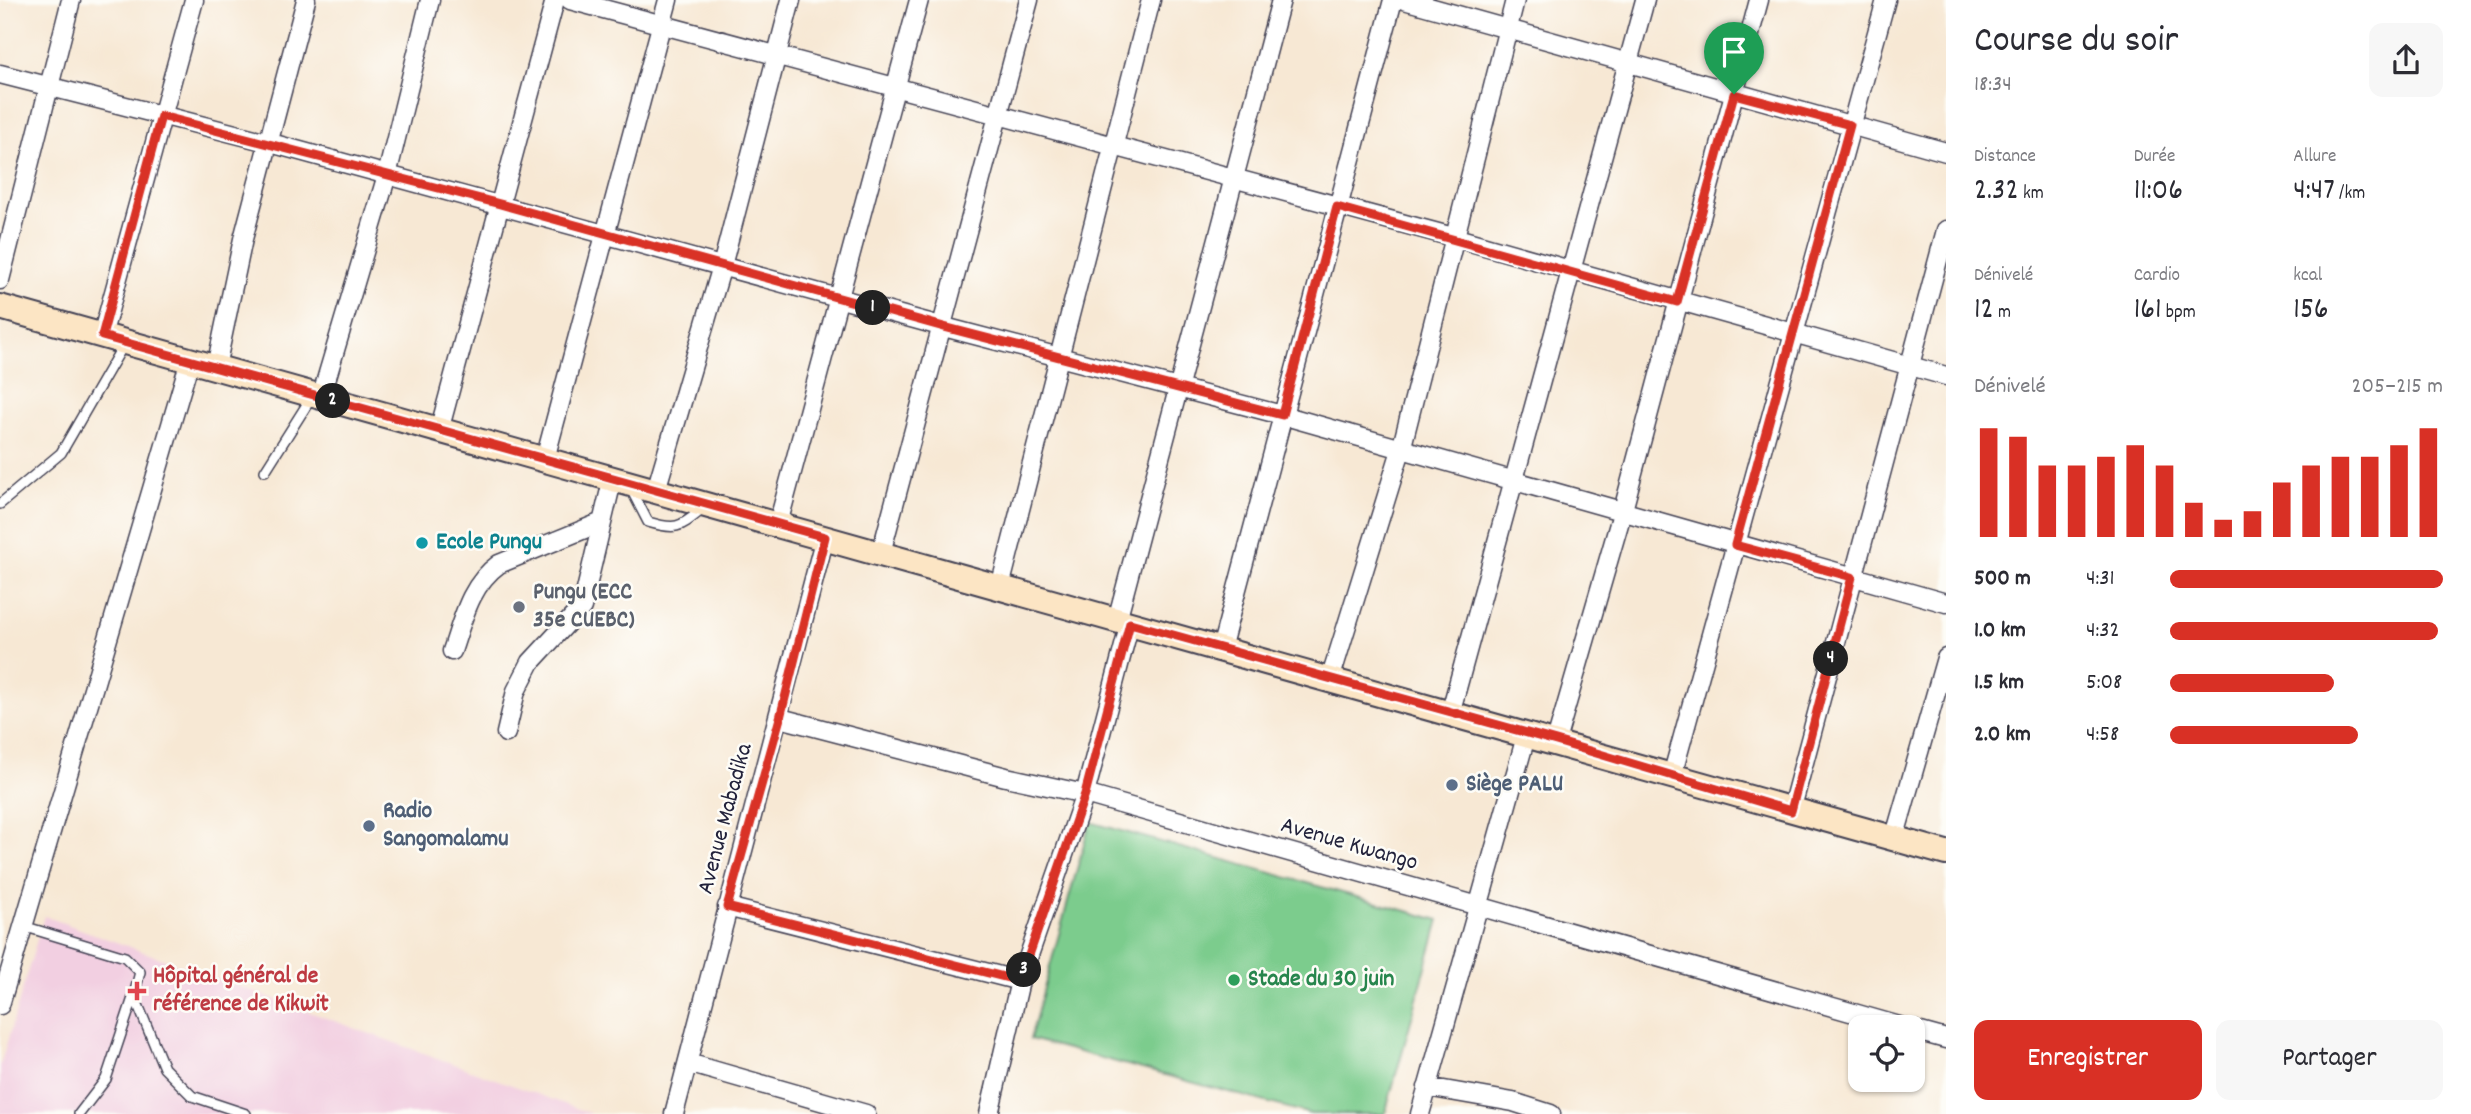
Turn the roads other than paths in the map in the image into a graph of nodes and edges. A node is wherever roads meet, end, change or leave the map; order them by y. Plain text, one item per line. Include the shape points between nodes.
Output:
1 (71, 0) edge
2 (194, 0) edge
3 (306, 0) edge
4 (430, 0) edge
5 (555, 0) edge
6 (570, 0) edge
7 (668, 0) edge
8 (791, 0) edge
9 (919, 0) edge
10 (1029, 0) edge
11 (1151, 0) edge
12 (1281, 0) edge
13 (1393, 0) edge
14 (1404, 0) edge
15 (1515, 0) edge
16 (1646, 0) edge
17 (1759, 0) edge
18 (1886, 0) edge
19 (662, 24) junction
20 (1507, 31) junction
21 (776, 56) junction
22 (1628, 64) junction
23 (0, 74) edge
24 (49, 87) junction
25 (896, 88) junction
26 (1734, 94) junction
27 (161, 116) junction
28 (998, 116) junction
29 (1850, 125) junction
30 (267, 142) junction
31 (1112, 146) junction
32 (1946, 152) edge
33 (387, 175) junction
34 (1234, 177) junction
35 (500, 204) junction
36 (1337, 207) junction
37 (1946, 230) edge
38 (604, 234) junction
39 (1453, 237) junction
40 (722, 266) junction
41 (1571, 272) junction
42 (0, 280) edge
43 (840, 299) junction
44 (1677, 302) junction
45 (0, 307) edge
46 (944, 327) junction
47 (1794, 334) junction
48 (113, 339) junction
49 (1059, 357) junction
50 (190, 360) junction
51 (1908, 365) junction
52 (216, 367) junction
53 (1946, 376) edge
54 (1178, 387) junction
55 (317, 396) junction
56 (1282, 415) junction
57 (439, 431) junction
58 (1401, 450) junction
59 (545, 459) junction
60 (265, 471) dead end
61 (620, 479) junction
62 (1514, 482) junction
63 (656, 490) junction
64 (0, 504) edge
65 (708, 505) junction
66 (1623, 510) junction
67 (602, 522) junction
68 (779, 524) junction
69 (825, 537) junction
70 (1735, 545) junction
71 (881, 553) junction
72 (1852, 577) junction
73 (1000, 587) junction
74 (1946, 603) edge
75 (1124, 621) junction
76 (1221, 649) junction
77 (452, 651) dead end
78 (1946, 657) edge
79 (1329, 680) junction
80 (1450, 714) junction
81 (780, 718) junction
82 (506, 733) dead end
83 (1527, 733) junction
84 (1556, 741) junction
85 (1672, 776) junction
86 (1085, 794) junction
87 (1791, 811) junction
88 (1894, 839) junction
89 (1946, 853) edge
90 (727, 907) junction
91 (1477, 908) junction
92 (23, 926) junction
93 (1020, 981) junction
94 (134, 995) junction
95 (0, 1005) edge
96 (1860, 1015) edge
97 (1925, 1033) edge
98 (1946, 1039) edge
99 (688, 1063) junction
100 (1427, 1087) junction
101 (79, 1114) edge
102 (246, 1114) edge
103 (674, 1114) edge
104 (866, 1114) edge
105 (989, 1114) edge
106 (1420, 1114) edge
107 (1551, 1114) edge

1 - 24 street
2 - 27 street
3 - 30 street
4 - 33 street
5 - 35 street
6 - 19 street
7 - 19 street
8 - 21 street
9 - 25 street
10 - 28 street
11 - 31 street
12 - 34 street
13 - 36 street
14 - 20 street
15 - 20 street
16 - 22 street
17 - 26 street
18 - 29 street
19 - 21 street
19 - 38 street
20 - 22 street
20 - 39 street
21 - 25 street
21 - 40 street
22 - 26 street
22 - 41 street
23 - 24 street
24 - 27 street
24 - 42 street
25 - 28 street
25 - 43 street
26 - 29 street
26 - 44 street
27 - 30 street
27 - 48 street
28 - 31 street
28 - 46 street
29 - 32 street
29 - 47 street
30 - 33 street
30 - 52 street
31 - 34 street
31 - 49 street
33 - 35 street
33 - 55 street
34 - 36 street
34 - 54 street
35 - 38 street
35 - 57 street
36 - 39 street
36 - 56 street
37 - 51 street
38 - 40 street
38 - 59 street
39 - 41 street
39 - 58 street
40 - 43 street
40 - 63 street
41 - 44 street
41 - 62 street
43 - 46 street
43 - 68 street
44 - 47 street
44 - 66 street
45 - 48 main road
46 - 49 street
46 - 71 street
47 - 51 street
47 - 70 street
48 - 50 main road
48 - 64 lane via 61,453
49 - 54 street
49 - 73 street
50 - 52 main road
50 - 92 street
51 - 53 street
51 - 72 street
52 - 55 main road
54 - 56 street
54 - 75 street
55 - 57 main road
55 - 60 lane
56 - 58 street
56 - 76 street
57 - 59 main road
58 - 62 street
58 - 79 street
59 - 61 main road
61 - 63 main road
61 - 65 lane via 643,516 659,526 681,527
61 - 67 street
62 - 66 street
62 - 80 street
63 - 65 main road
65 - 68 main road
66 - 70 street
66 - 84 street
67 - 77 street via 499,564 484,575
67 - 82 street via 582,607 531,662 516,691
68 - 69 main road
69 - 71 main road
69 - 81 street, Avenue Mabadika
70 - 72 street
70 - 85 street
71 - 73 main road
72 - 74 street
72 - 87 street
73 - 75 main road
75 - 76 main road
75 - 86 street
76 - 79 main road
78 - 88 street
79 - 80 main road
80 - 83 main road
81 - 86 street, Avenue Kwango
81 - 90 street, Avenue Mabadika
83 - 84 main road
83 - 91 street
84 - 85 main road
85 - 87 main road
86 - 91 street, Avenue Kwango
86 - 93 street
87 - 88 main road
88 - 89 main road
90 - 93 street
90 - 99 street, Avenue Mabadika
91 - 96 street, Avenue Kwango
91 - 100 street
92 - 94 lane via 125,957 140,972
92 - 95 street
93 - 105 street
94 - 101 lane via 106,1079
94 - 102 lane via 164,1068 192,1096
97 - 98 street
99 - 103 street, Avenue Mabadika
99 - 104 street
100 - 106 street
100 - 107 street via 1513,1102

